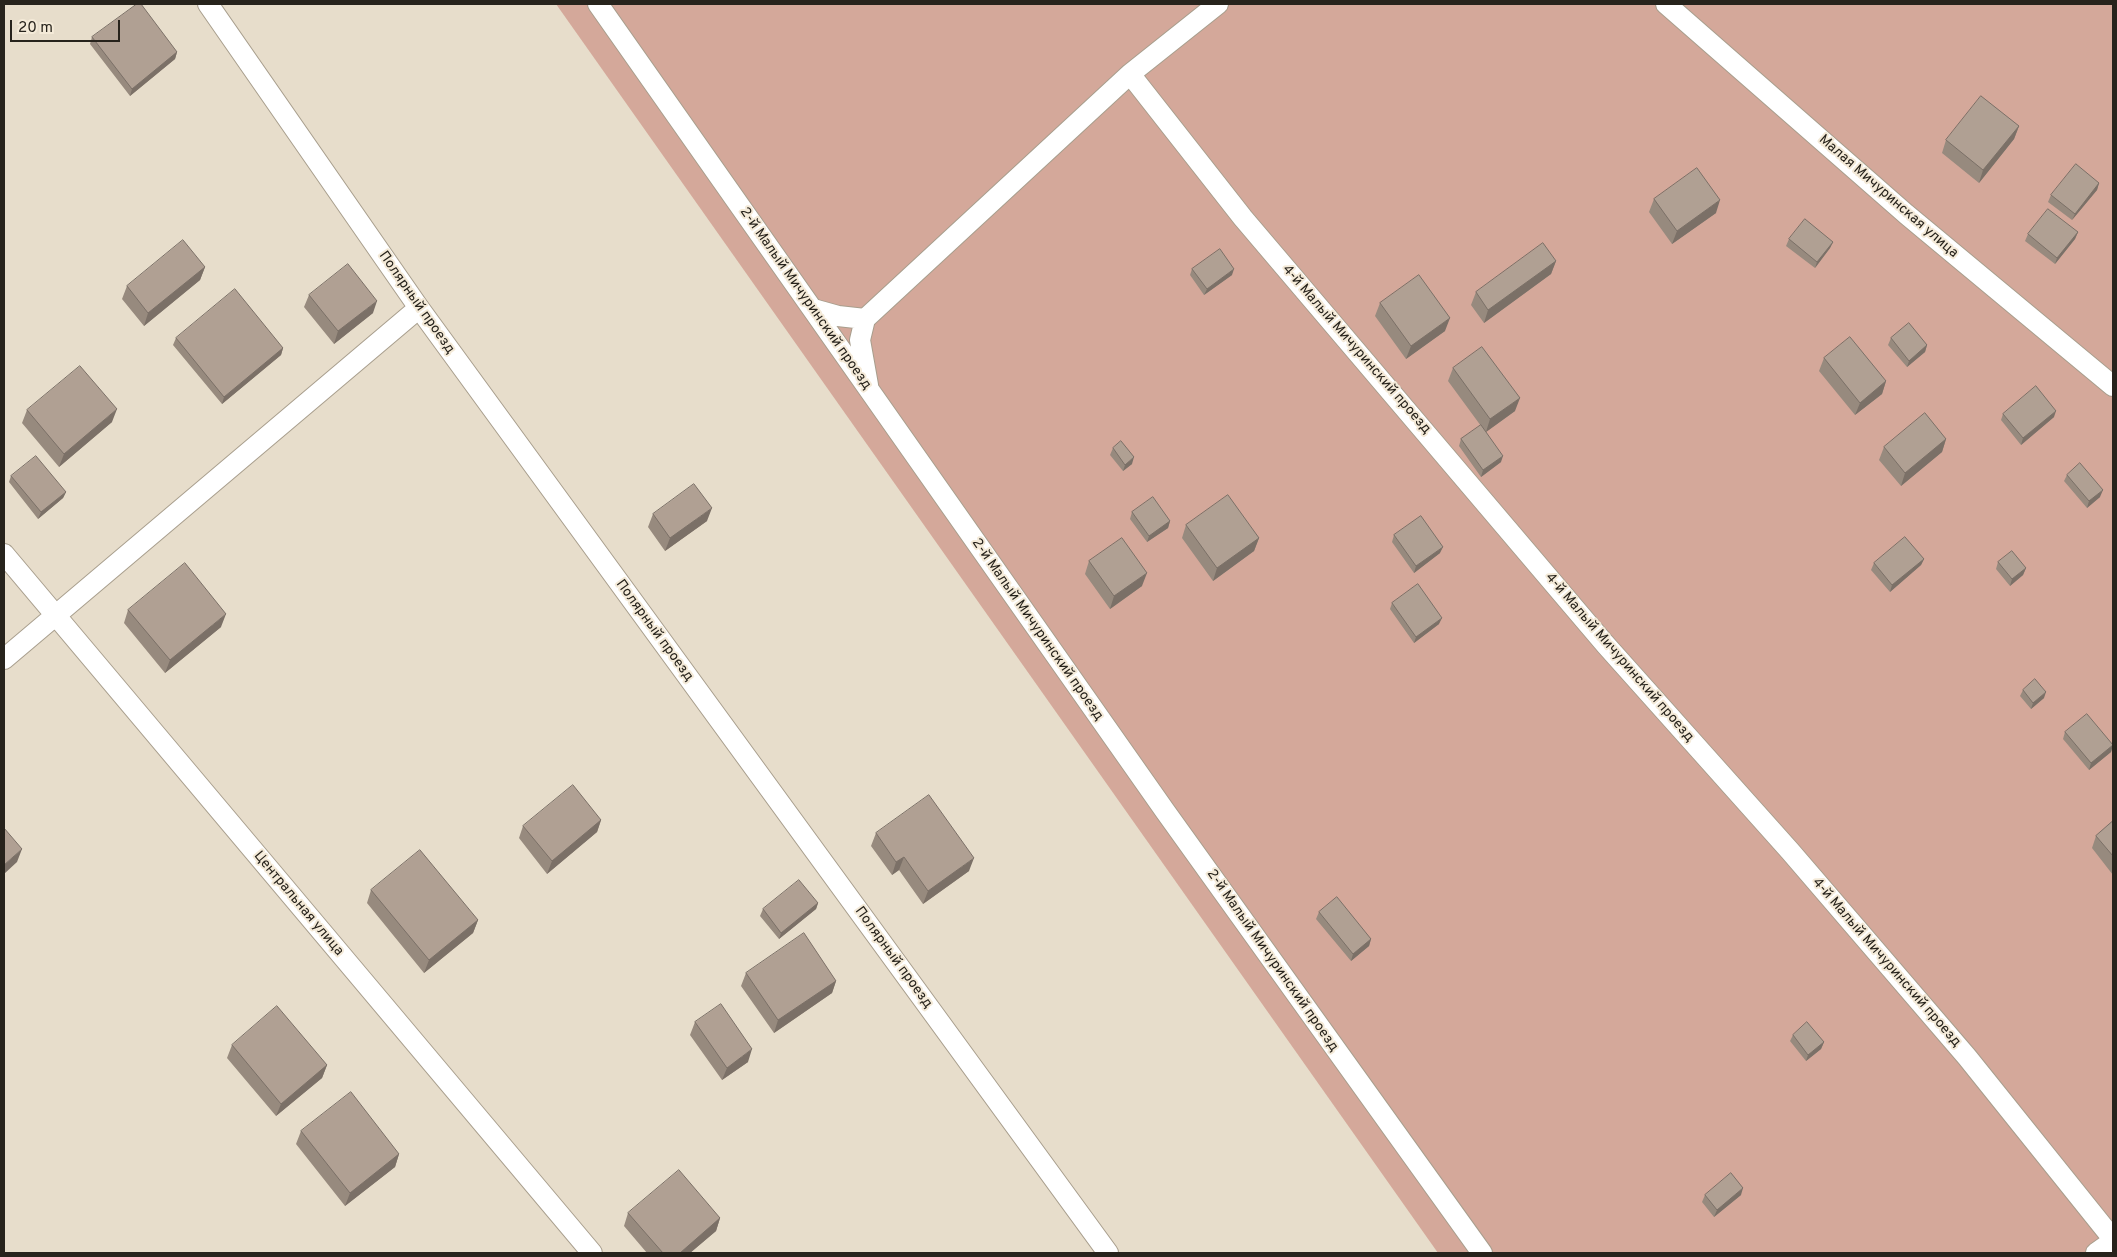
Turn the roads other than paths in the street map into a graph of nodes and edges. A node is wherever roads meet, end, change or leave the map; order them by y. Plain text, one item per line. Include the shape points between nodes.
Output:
1 (208, 4) edge
2 (598, 4) edge
3 (1218, 4) edge
4 (1666, 4) edge
5 (1130, 74) junction
6 (418, 308) junction
7 (813, 309) junction
8 (865, 319) junction
9 (2113, 386) edge
10 (870, 392) junction
11 (4, 554) edge
12 (55, 615) junction
13 (4, 659) edge
14 (2113, 1240) edge
15 (592, 1253) edge
16 (1108, 1253) edge
17 (1482, 1253) edge
18 (2096, 1253) edge

1 - 6 lane, Полярный проезд
2 - 7 lane, 2-й Малый Мичуринский проезд
3 - 5 lane
4 - 9 lane, Малая Мичуринская улица via 1906,214
5 - 8 lane
5 - 14 lane, 4-й Малый Мичуринский проезд via 1243,218 1605,644 1967,1057
6 - 12 lane
6 - 16 lane, Полярный проезд
7 - 8 lane
7 - 10 lane, 2-й Малый Мичуринский проезд
8 - 10 lane via 860,340
10 - 17 lane, 2-й Малый Мичуринский проезд
11 - 12 lane, Центральная улица
12 - 13 lane
12 - 15 lane, Центральная улица
14 - 18 lane

